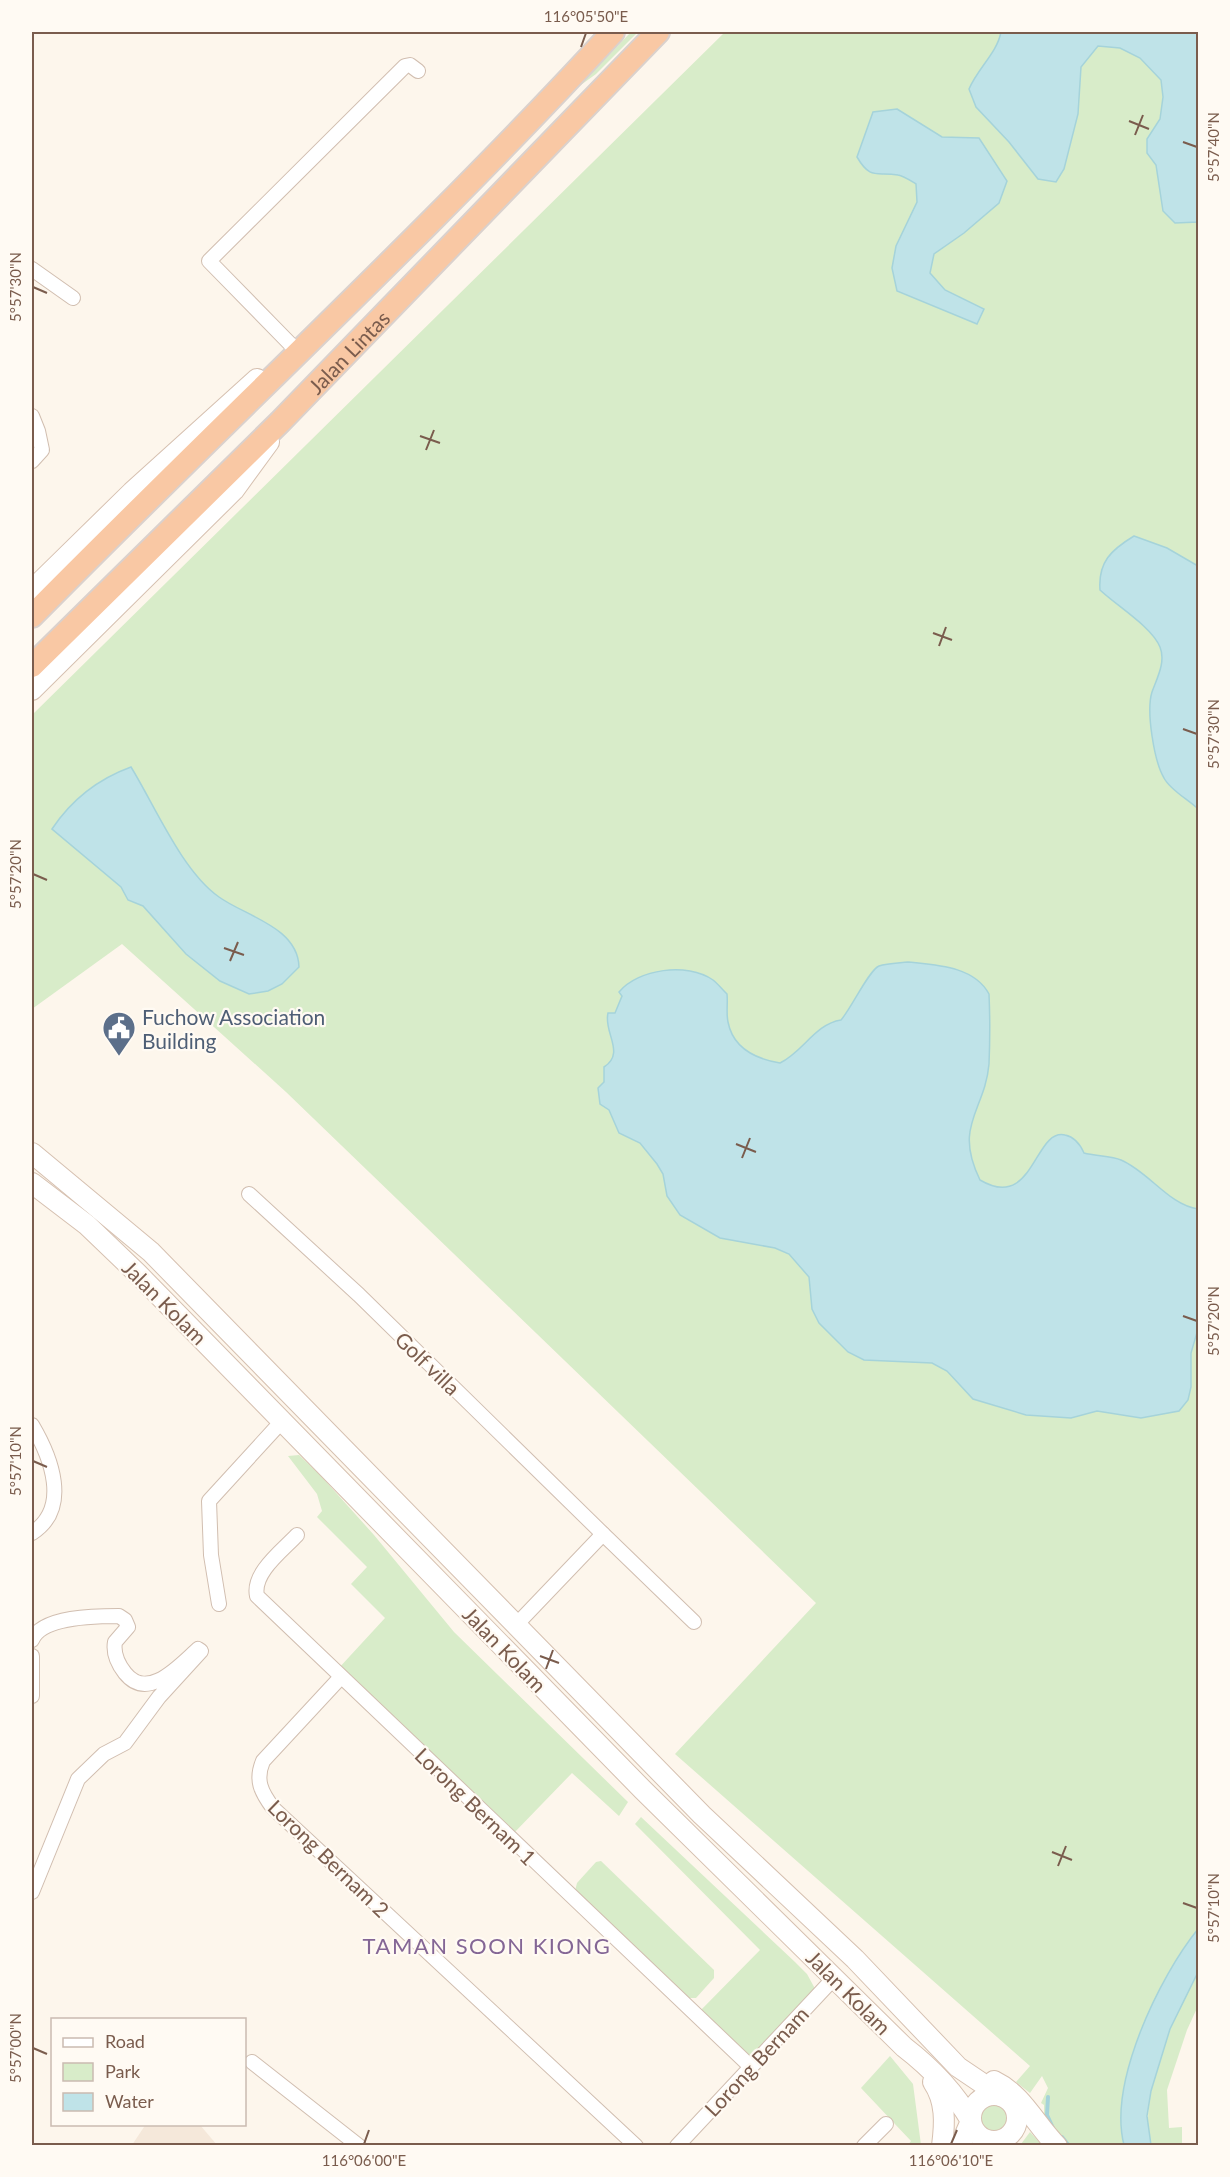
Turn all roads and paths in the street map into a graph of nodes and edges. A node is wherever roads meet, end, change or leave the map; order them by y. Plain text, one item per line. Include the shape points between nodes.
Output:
1 (613, 32) edge
2 (658, 32) edge
3 (621, 69) junction
4 (418, 71) dead end
5 (567, 81) junction
6 (32, 269) edge
7 (73, 298) dead end
8 (295, 355) junction
9 (32, 416) edge
10 (280, 422) junction
11 (32, 461) edge
12 (32, 590) edge
13 (32, 616) edge
14 (32, 666) edge
15 (32, 690) edge
16 (32, 1153) edge
17 (32, 1183) edge
18 (249, 1194) dead end
19 (283, 1420) junction
20 (32, 1425) edge
21 (32, 1533) edge
22 (603, 1534) junction
23 (297, 1535) dead end
24 (446, 1554) junction
25 (443, 1586) junction
26 (219, 1604) dead end
27 (694, 1622) dead end
28 (517, 1624) junction
29 (32, 1640) edge
30 (32, 1656) edge
31 (340, 1678) junction
32 (32, 1696) edge
33 (32, 1892) edge
34 (835, 1977) junction
35 (904, 2047) junction
36 (945, 2053) junction
37 (252, 2062) dead end
38 (751, 2067) junction
39 (1000, 2096) junction
40 (1018, 2115) junction
41 (971, 2121) junction
42 (886, 2124) dead end
43 (997, 2144) edge
44 (359, 2145) edge
45 (636, 2145) edge
46 (677, 2145) edge
47 (864, 2145) edge
48 (942, 2145) edge
49 (960, 2145) edge
50 (1047, 2145) edge
51 (1057, 2145) edge

1 - 5 highway, Jalan Lintas
2 - 3 highway, Jalan Lintas
3 - 5 highway via 585,98 569,92
3 - 10 highway, Jalan Lintas
4 - 8 street via 405,66 209,261
5 - 8 highway, Jalan Lintas
6 - 7 street
8 - 12 main road, Jalan Lintas via 260,376 123,500
8 - 13 highway, Jalan Lintas
9 - 11 street via 42,450
10 - 14 highway, Jalan Lintas
10 - 15 main road via 234,490
16 - 24 main road, Jalan Kolam via 151,1252
17 - 19 main road, Jalan Kolam via 87,1226
18 - 22 street, Golf villa via 359,1295
19 - 25 main road, Jalan Kolam
19 - 26 street via 208,1501
20 - 21 street via 42,1442 55,1493 53,1512
22 - 27 street, Golf villa
22 - 28 street
23 - 31 street, Lorong Bernam 1 via 261,1574 257,1596
24 - 25 main road via 438,1564
24 - 28 main road, Jalan Kolam
25 - 34 main road, Jalan Kolam via 643,1790
28 - 36 main road, Jalan Kolam via 702,1815 855,1959
29 - 33 street via 36,1632 74,1617 119,1616 128,1627 115,1642 117,1659 130,1679 143,1684 158,1682 198,1649 201,1651 159,1697 126,1743 104,1755 78,1779
30 - 32 street
31 - 38 street, Lorong Bernam 1
31 - 45 street, Lorong Bernam 2 via 263,1761 258,1778 264,1795 273,1808
34 - 35 main road, Jalan Kolam
34 - 38 street, Lorong Bernam
35 - 41 main road, Jalan Kolam via 926,2064
35 - 48 main road via 939,2092 945,2120
36 - 39 main road, Jalan Kolam via 958,2067
36 - 51 main road, Jalan Kolam via 1004,2086 1022,2101
37 - 44 street
38 - 46 street, Lorong Bernam
39 - 40 main road via 1012,2103
39 - 41 main road via 987,2096 976,2103
40 - 43 main road via 1012,2133
40 - 50 main road
41 - 43 main road via 977,2134
41 - 49 main road
42 - 47 street

